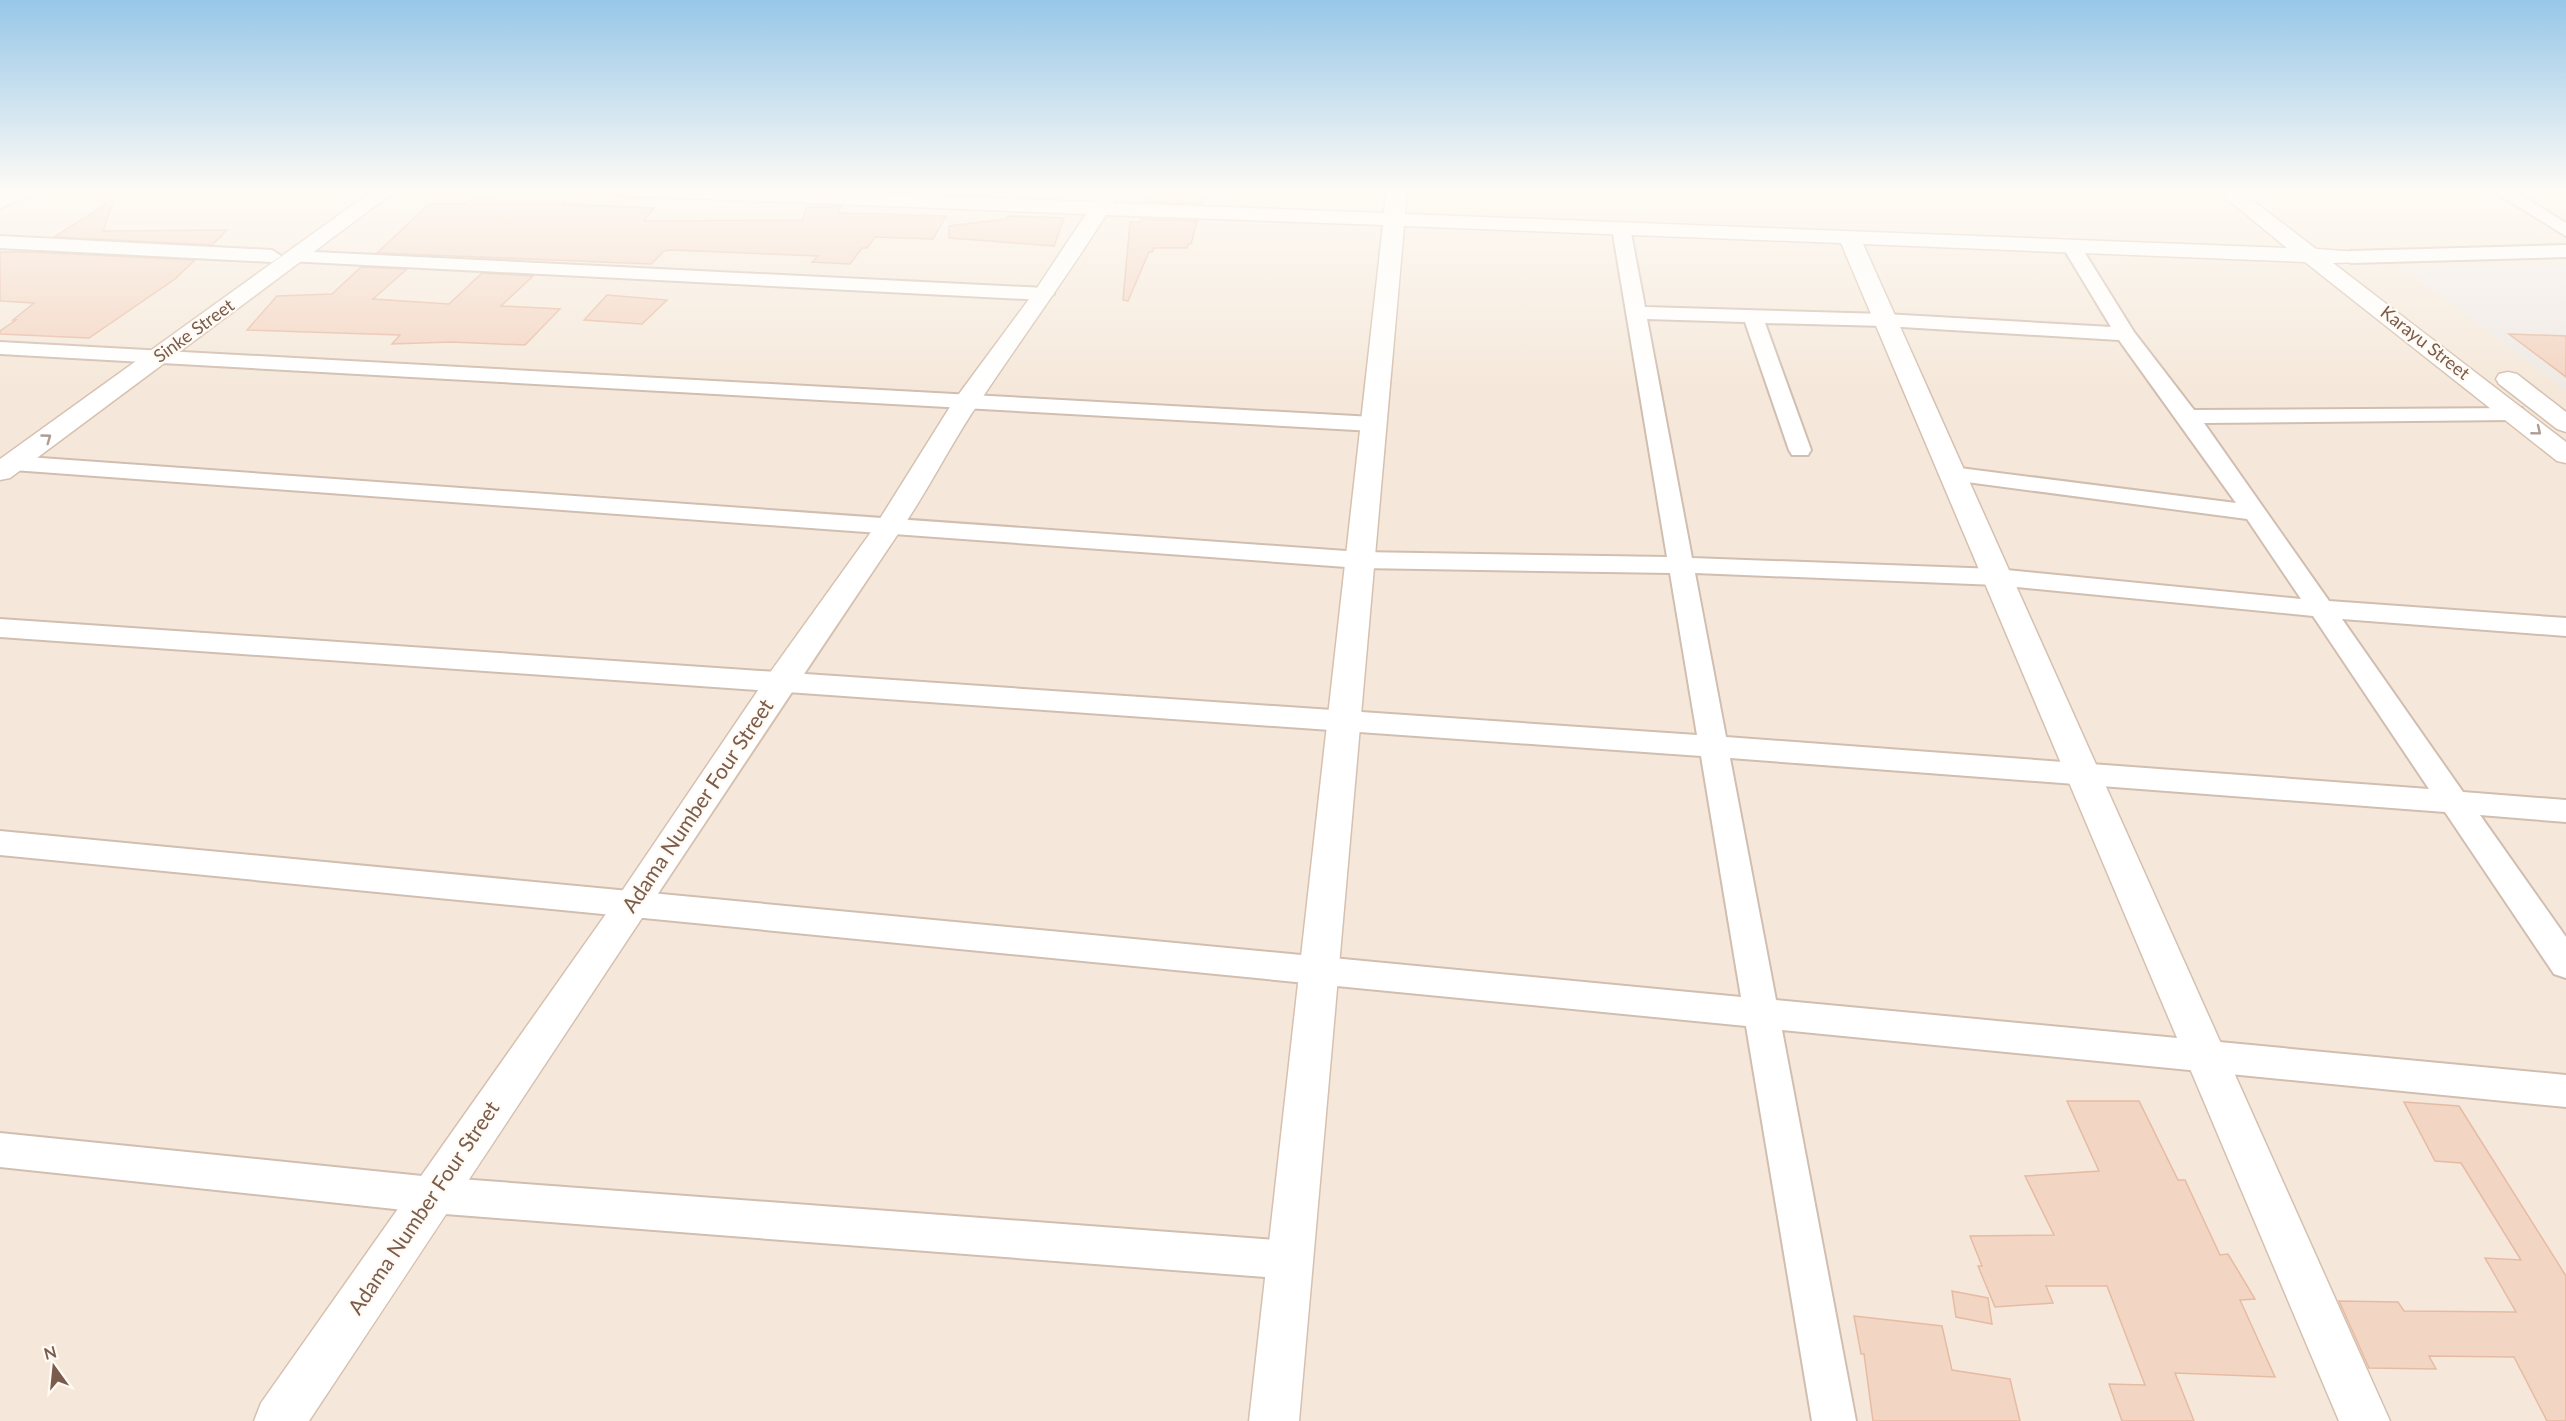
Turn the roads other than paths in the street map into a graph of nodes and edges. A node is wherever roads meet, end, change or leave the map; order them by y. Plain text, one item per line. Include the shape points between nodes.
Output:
1 (270, 255) edge
2 (1069, 255) edge
3 (1390, 255) edge
4 (1626, 255) edge
5 (1857, 255) edge
6 (2077, 255) edge
7 (2330, 255) edge
8 (2346, 255) edge
9 (2411, 255) edge
10 (284, 256) junction
11 (2351, 257) junction
12 (2379, 279) dead end
13 (1044, 294) junction
14 (1636, 313) junction
15 (1753, 316) junction
16 (1885, 320) junction
17 (2125, 334) junction
18 (0, 348) edge
19 (133, 356) junction
20 (158, 357) junction
21 (2491, 366) dead end
22 (966, 402) junction
23 (2514, 413) junction
24 (2188, 417) junction
25 (1373, 424) junction
26 (2566, 424) edge
27 (1800, 450) dead end
28 (2566, 455) edge
29 (4, 462) edge
30 (1952, 474) junction
31 (2255, 513) junction
32 (889, 527) junction
33 (1360, 560) junction
34 (1681, 565) junction
35 (1997, 577) junction
36 (2322, 609) junction
37 (2554, 627) edge
38 (0, 628) edge
39 (2566, 650) edge
40 (780, 682) junction
41 (1344, 721) junction
42 (1713, 747) junction
43 (2082, 772) junction
44 (2453, 802) junction
45 (2566, 812) edge
46 (0, 843) edge
47 (633, 904) junction
48 (2566, 964) edge
49 (1319, 970) junction
50 (1761, 1013) junction
51 (2206, 1056) junction
52 (2566, 1091) edge
53 (0, 1150) edge
54 (432, 1195) junction
55 (1290, 1260) junction
56 (279, 1421) edge
57 (1274, 1421) edge
58 (1834, 1421) edge
59 (2365, 1421) edge

1 - 10 street
2 - 13 street, Adama Number Four Street
3 - 25 street
4 - 14 street
5 - 16 street
6 - 17 street
7 - 23 street, Karayu Street
8 - 11 street, Karayu Street
9 - 11 street
10 - 13 street
10 - 19 street, Sinke Street
10 - 20 street, Sinke Street
11 - 12 street, Karayu Street
13 - 22 street, Adama Number Four Street
14 - 15 street
14 - 34 street
15 - 16 street
15 - 27 street
16 - 17 street
16 - 30 street
17 - 24 street
18 - 19 street
19 - 20 street
19 - 29 street, Sinke Street
20 - 22 street
29 -> 20 street, Sinke Street
21 - 26 street, Karayu Street
22 - 25 street
22 - 32 street, Adama Number Four Street
23 - 24 street
23 -> 28 street, Karayu Street
24 - 31 street
25 - 33 street
29 - 32 street
30 - 31 street
30 - 35 street
31 - 36 street
32 - 33 street
32 - 40 street, Adama Number Four Street
33 - 34 street
33 - 41 street
34 - 35 street
34 - 42 street
35 - 36 street
35 - 43 street
36 - 37 street
36 - 44 street
37 - 39 street
38 - 40 street
40 - 41 street
40 - 47 street, Adama Number Four Street
41 - 42 street
41 - 49 street
42 - 43 street
42 - 50 street
43 - 44 street
43 - 51 street
44 - 45 street
44 - 48 street
46 - 47 street
47 - 49 street
47 - 54 street, Adama Number Four Street
49 - 50 street
49 - 55 street
50 - 51 street
50 - 58 street
51 - 52 street
51 - 59 street
53 - 54 street
54 - 55 street
54 - 56 street, Adama Number Four Street
55 - 57 street

